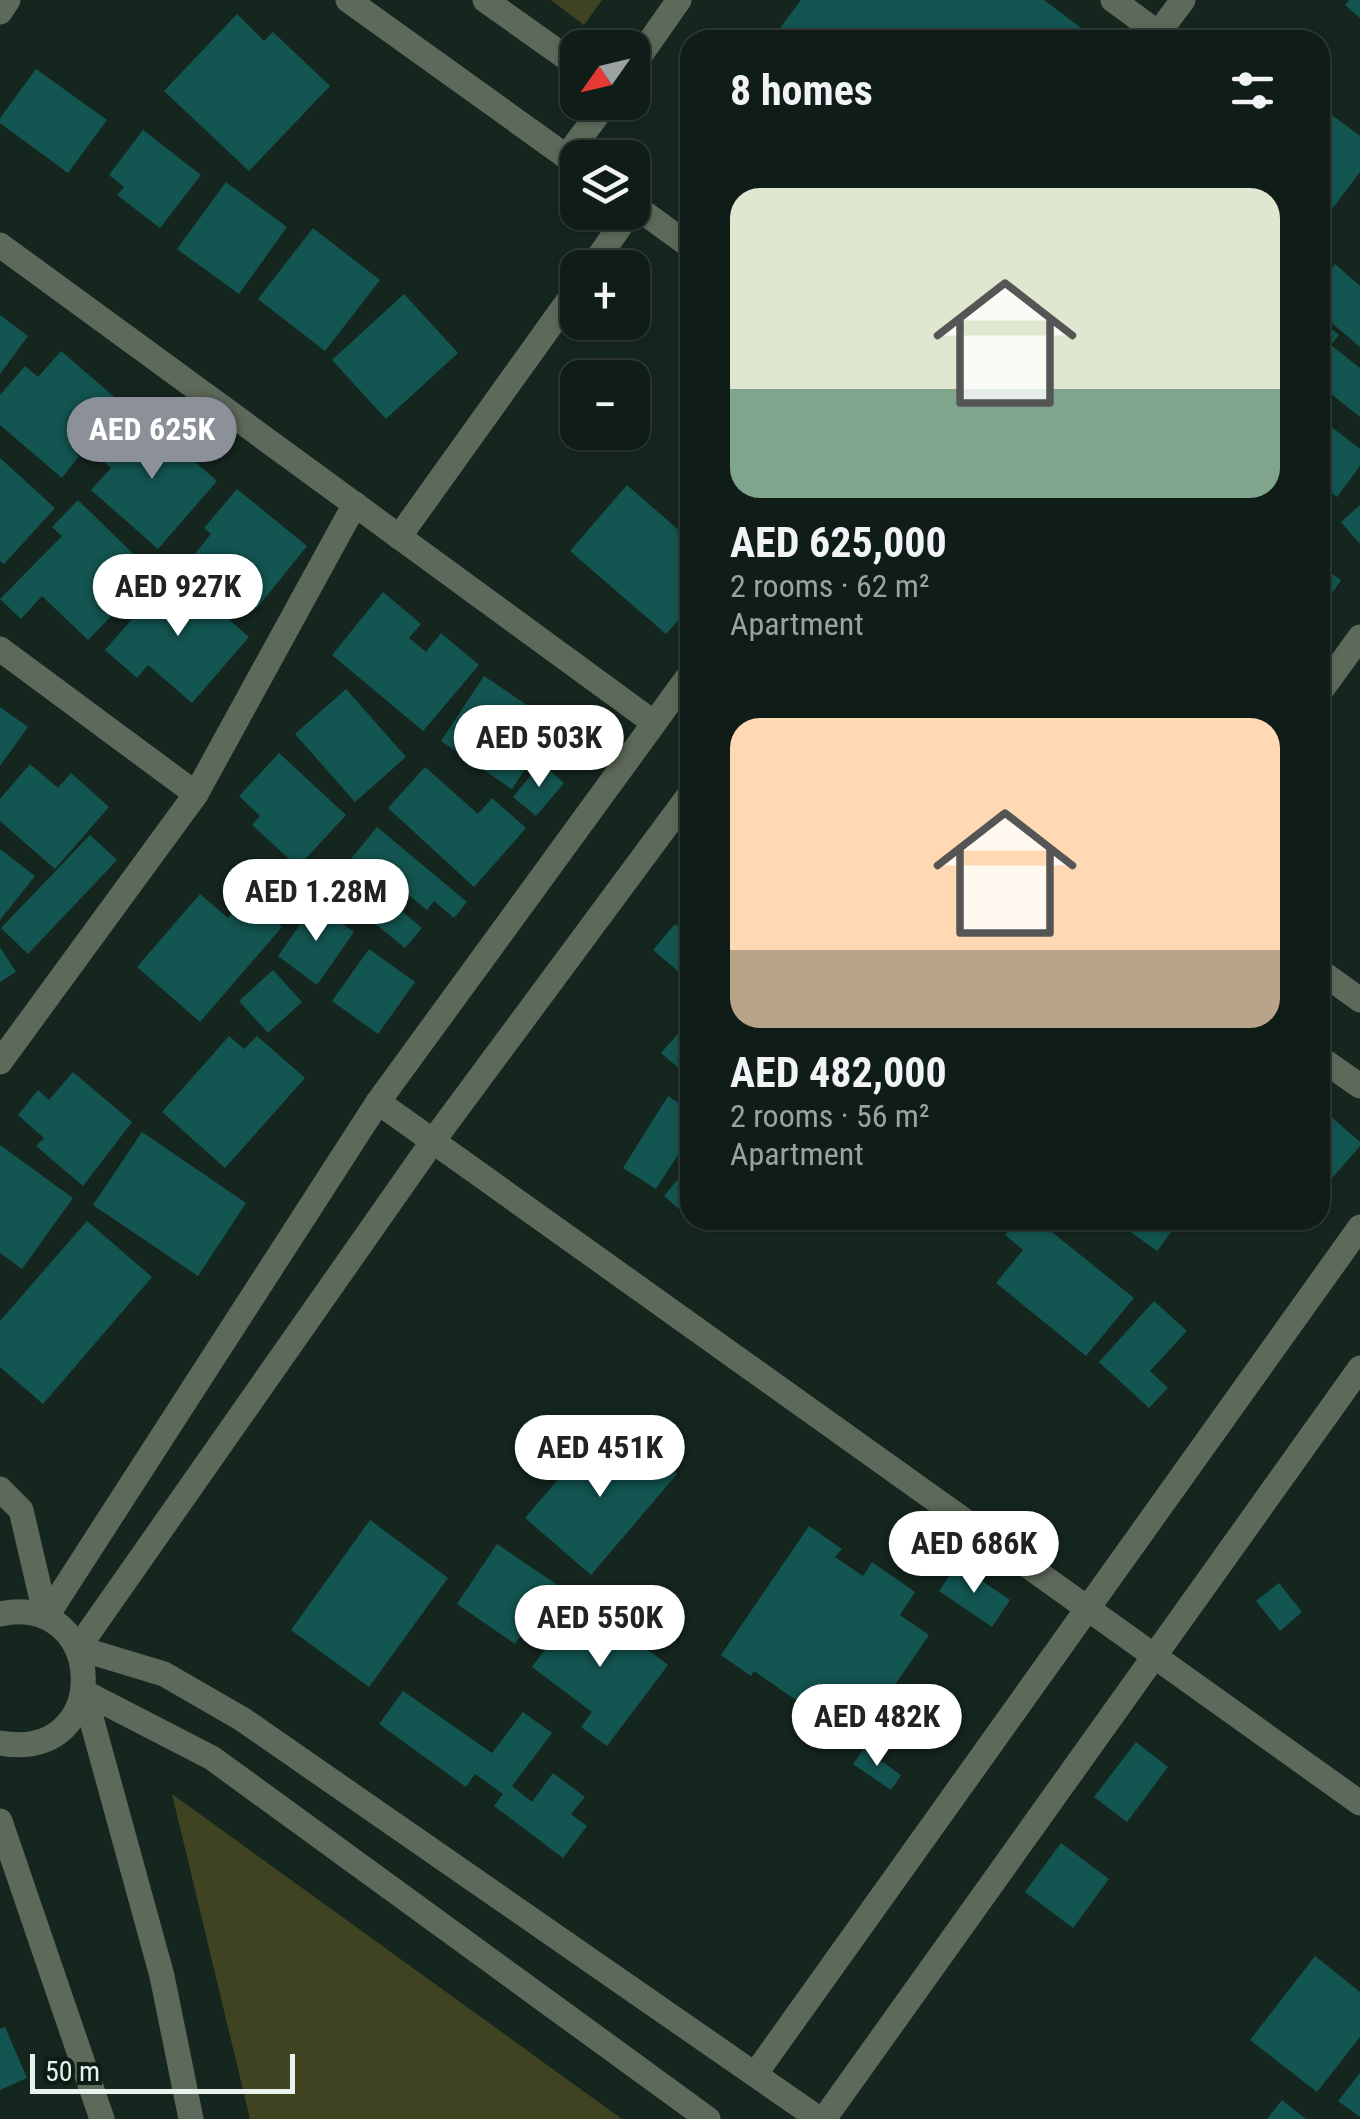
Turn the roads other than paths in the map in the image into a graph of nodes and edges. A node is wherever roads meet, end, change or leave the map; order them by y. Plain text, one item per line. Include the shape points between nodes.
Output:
1 (8, 0) edge
2 (348, 0) edge
3 (485, 0) edge
4 (679, 0) edge
5 (1113, 0) edge
6 (1183, 0) edge
7 (0, 12) edge
8 (1148, 30) edge
9 (1161, 30) edge
10 (650, 41) edge
11 (560, 53) edge
12 (560, 152) edge
13 (650, 219) edge
14 (680, 239) edge
15 (0, 245) edge
16 (560, 311) edge
17 (355, 504) junction
18 (399, 537) junction
19 (1360, 637) edge
20 (0, 650) edge
21 (1330, 678) edge
22 (680, 688) edge
23 (654, 723) junction
24 (196, 794) junction
25 (680, 808) edge
26 (1330, 978) edge
27 (1360, 1000) edge
28 (2, 1056) edge
29 (1330, 1065) edge
30 (1360, 1086) edge
31 (378, 1102) junction
32 (433, 1141) junction
33 (1360, 1227) edge
34 (1360, 1368) edge
35 (0, 1489) edge
36 (1086, 1610) junction
37 (0, 1614) edge
38 (46, 1618) junction
39 (78, 1648) junction
40 (1153, 1658) junction
41 (84, 1692) junction
42 (0, 1743) edge
43 (1360, 1804) edge
44 (0, 1821) edge
45 (756, 2073) junction
46 (102, 2119) edge
47 (191, 2119) edge
48 (708, 2119) edge
49 (821, 2119) edge

1 - 7 street
2 - 12 street
3 - 11 street
4 - 10 street
5 - 8 street
6 - 9 street
13 - 14 street
15 - 17 street
16 - 18 street
17 - 18 street
17 - 24 street
18 - 23 street
19 - 21 street
20 - 24 street
22 - 23 street
23 - 31 street
24 - 28 street
25 - 32 street
26 - 27 street
29 - 30 street
31 - 32 street
31 - 38 street
32 - 36 street
32 - 39 street
33 - 36 street
34 - 40 street
35 - 38 street via 21,1510
36 - 40 street
36 - 45 street
37 - 38 street
38 - 39 street
39 - 41 street
39 - 45 street via 164,1674 242,1720
40 - 43 street
40 - 49 street
41 - 42 street via 61,1731 41,1742
41 - 47 street via 162,1976
41 - 48 street via 212,1758
44 - 46 street
45 - 49 street

